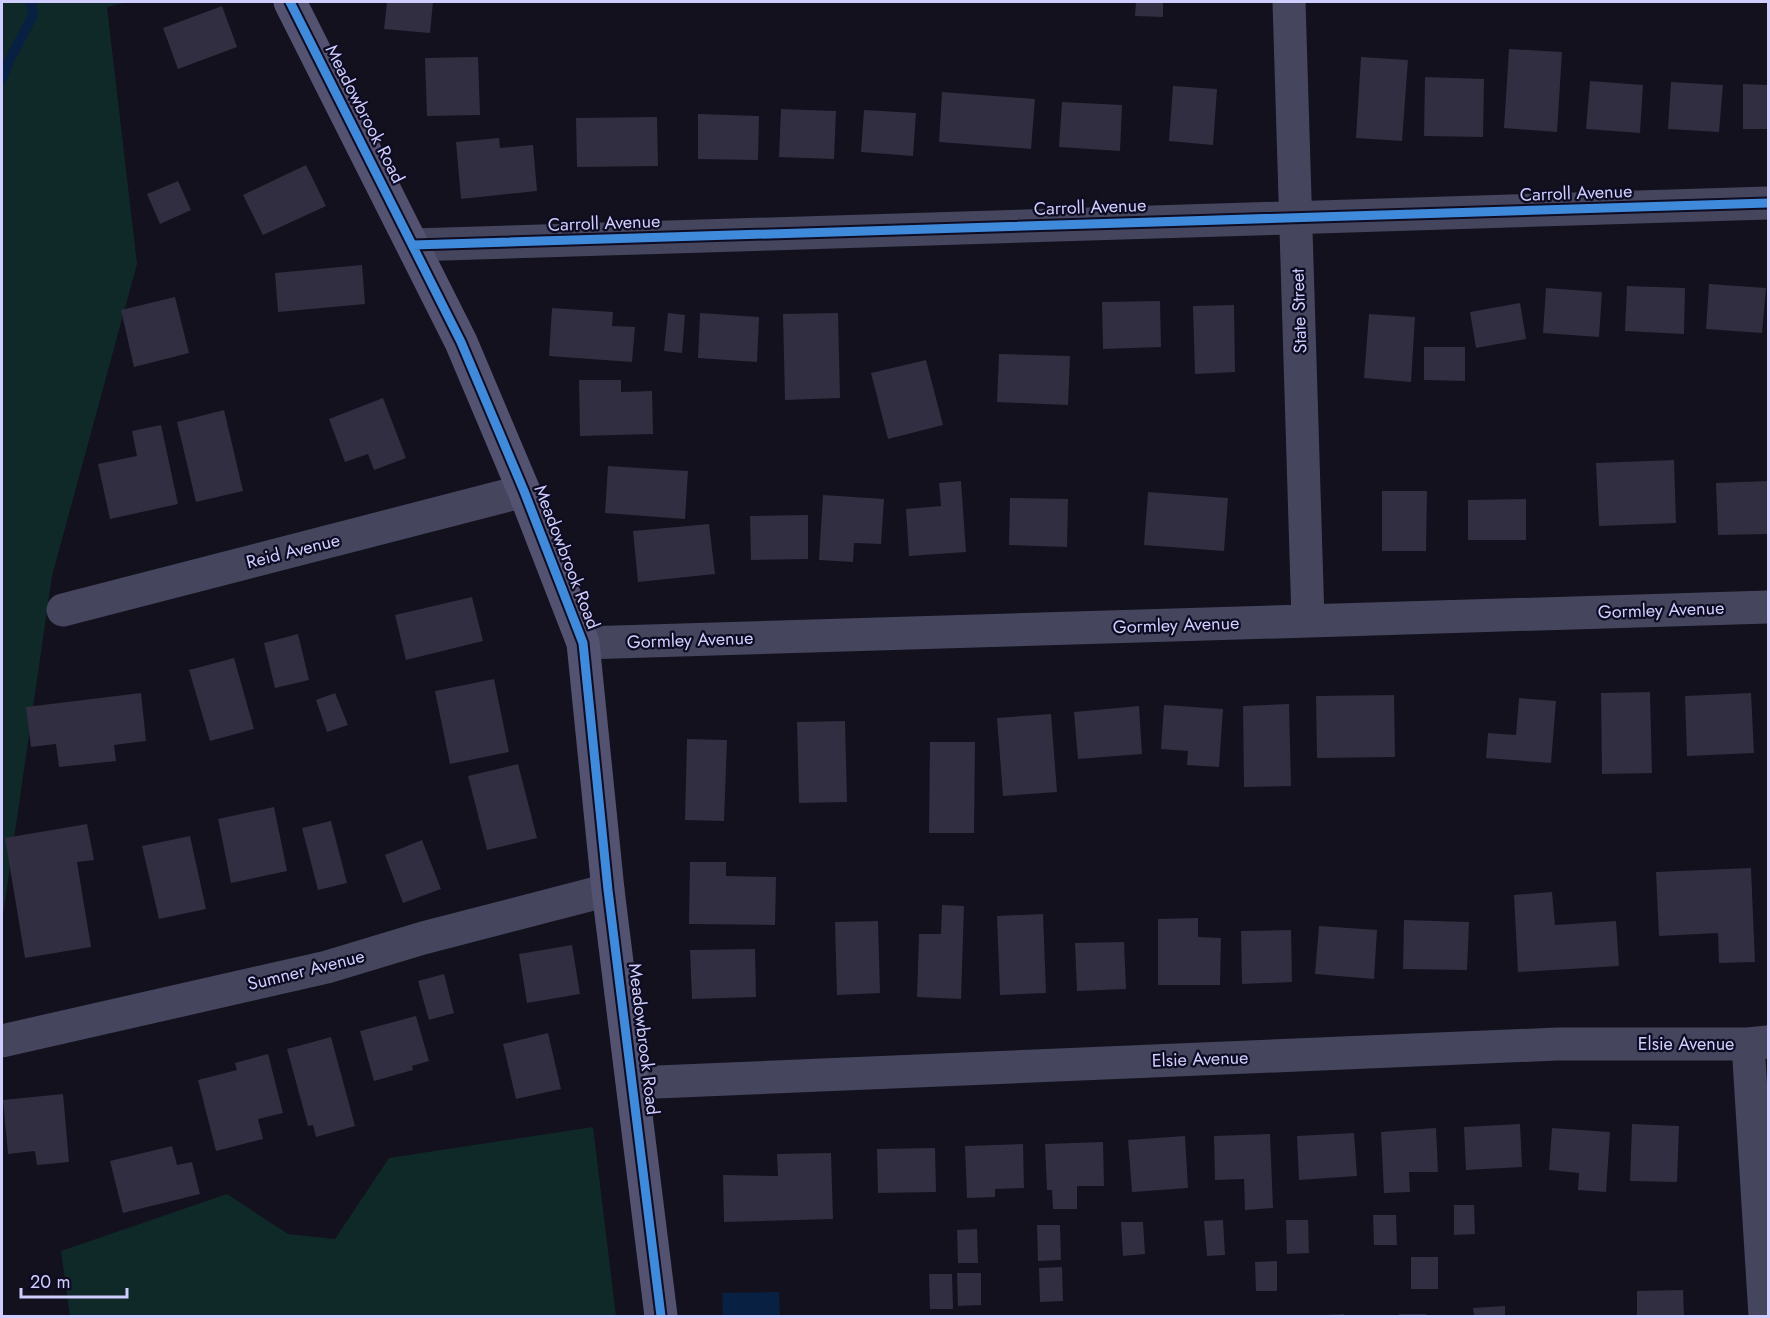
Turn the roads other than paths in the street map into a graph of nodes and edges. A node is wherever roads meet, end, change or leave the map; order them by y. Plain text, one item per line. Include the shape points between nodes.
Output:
1 (290, 2) edge
2 (1289, 2) edge
3 (1768, 203) edge
4 (1296, 218) junction
5 (413, 245) junction
6 (524, 491) junction
7 (1768, 607) edge
8 (63, 610) dead end
9 (1308, 620) junction
10 (583, 643) junction
11 (608, 890) junction
12 (2, 1041) edge
13 (1758, 1043) edge
14 (633, 1083) junction
15 (662, 1317) edge
16 (1766, 1317) edge

1 - 5 street, Meadowbrook Road
2 - 4 street, State Street
3 - 4 street, Carroll Avenue
4 - 5 street, Carroll Avenue
4 - 9 street, State Street
5 - 6 street, Meadowbrook Road via 461,342
6 - 8 street, Reid Avenue
6 - 10 street, Meadowbrook Road
7 - 9 street, Gormley Avenue
9 - 10 street, Gormley Avenue
10 - 11 street, Meadowbrook Road
11 - 12 street, Sumner Avenue via 327,967
11 - 14 street, Meadowbrook Road
13 - 14 street, Elsie Avenue via 1557,1044
13 - 16 street
14 - 15 street, Meadowbrook Road

